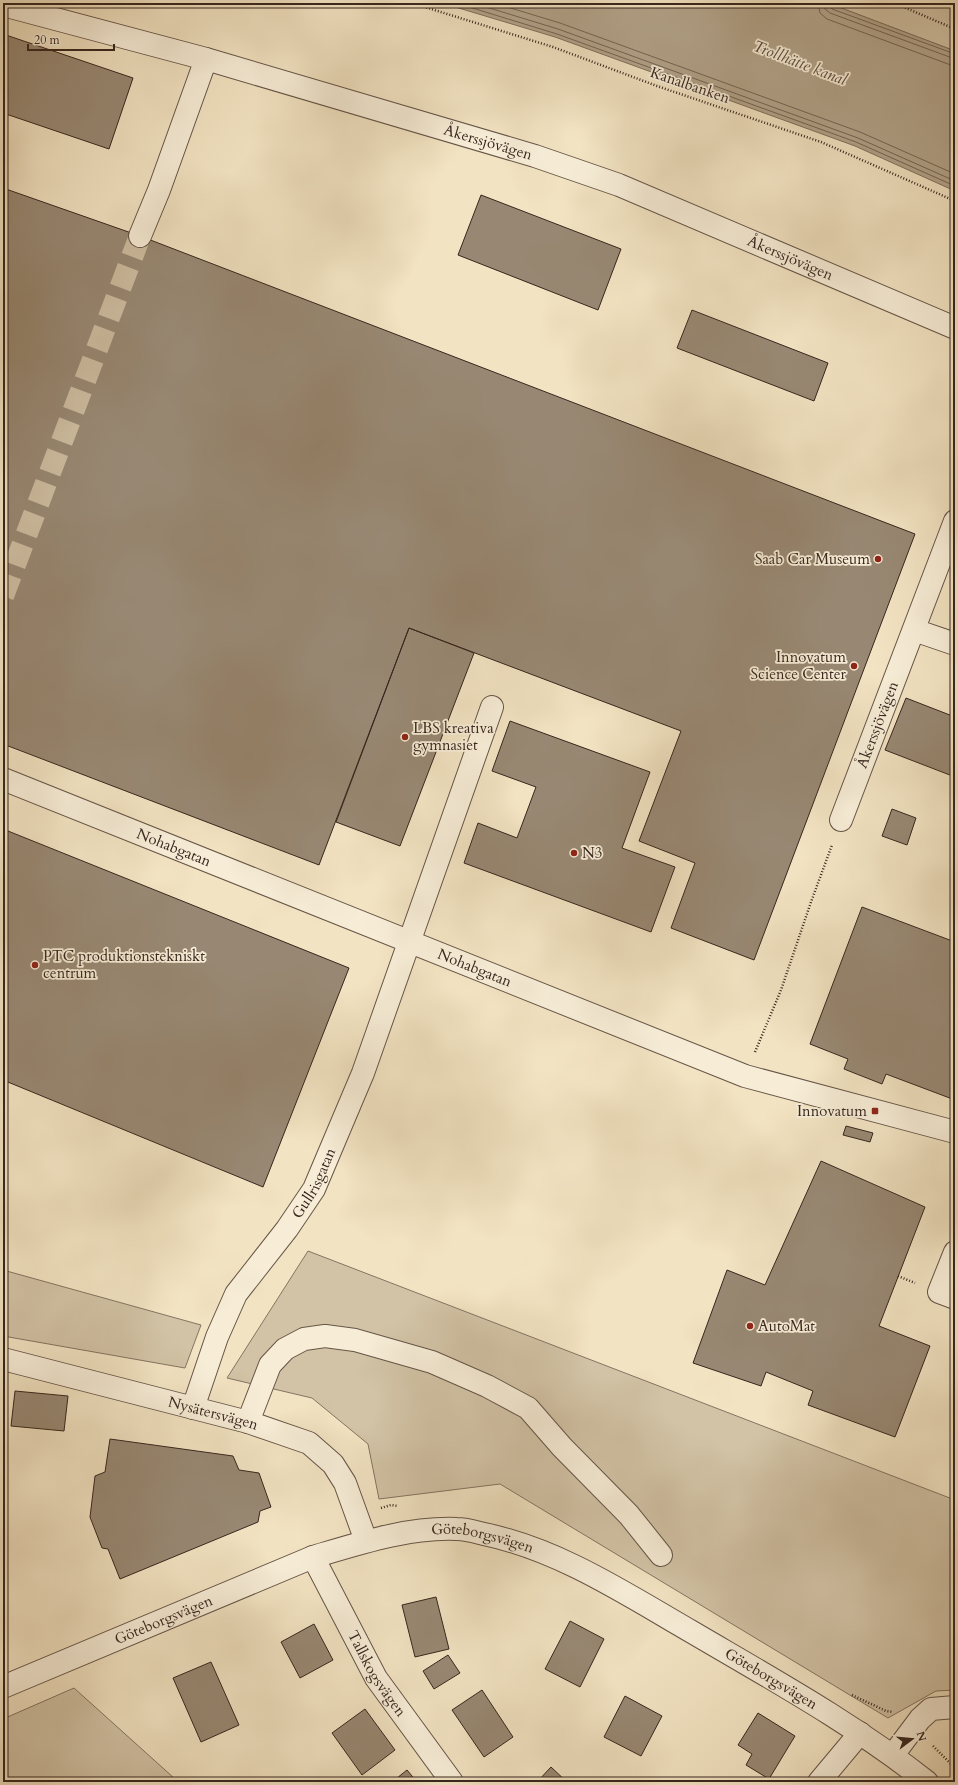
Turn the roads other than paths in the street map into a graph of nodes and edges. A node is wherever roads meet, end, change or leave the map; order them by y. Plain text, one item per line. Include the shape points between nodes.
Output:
1 (3, 5) edge
2 (206, 59) junction
3 (140, 236) tunnel mouth
4 (955, 328) edge
5 (955, 521) edge
6 (947, 566) edge
7 (914, 630) junction
8 (955, 644) edge
9 (492, 707) dead end
10 (3, 779) edge
11 (842, 820) road end
12 (408, 942) junction
13 (955, 1132) edge
14 (955, 1252) edge
15 (955, 1298) edge
16 (3, 1359) edge
17 (193, 1408) junction
18 (248, 1422) junction
19 (366, 1541) junction
20 (661, 1555) dead end
21 (313, 1558) junction
22 (3, 1687) edge
23 (955, 1707) edge
24 (860, 1733) junction
25 (893, 1755) junction
26 (452, 1782) edge
27 (819, 1782) edge
28 (927, 1782) edge

1 - 2 street, Åkerssjövägen
2 - 3 street
2 - 4 street, Åkerssjövägen via 535,156 619,185
5 - 6 street, Åkerssjövägen
6 - 7 street, Åkerssjövägen
7 - 8 street
7 - 11 street, Åkerssjövägen
9 - 12 street, Gullrisgatan
10 - 12 street, Nohabgatan
12 - 13 street, Nohabgatan via 745,1076
12 - 17 street, Gullrisgatan via 363,1073 314,1189 236,1294 216,1337
14 - 15 street via 939,1292
16 - 17 street, Nysätersvägen
17 - 18 street, Nysätersvägen
18 - 19 street, Nysätersvägen via 309,1443 333,1464 345,1483
18 - 20 street via 270,1365 285,1349 304,1339 325,1336 355,1340 432,1362 487,1386 528,1408 562,1447 629,1515
19 - 21 street, Göteborgsvägen
19 - 24 street, Göteborgsvägen via 406,1532 458,1528 504,1538 594,1576
21 - 22 street, Göteborgsvägen
21 - 26 street, Tallskogsvägen via 376,1678
23 - 25 street via 932,1709 914,1727
24 - 25 street, Göteborgsvägen
24 - 27 street
25 - 28 street, Göteborgsvägen

